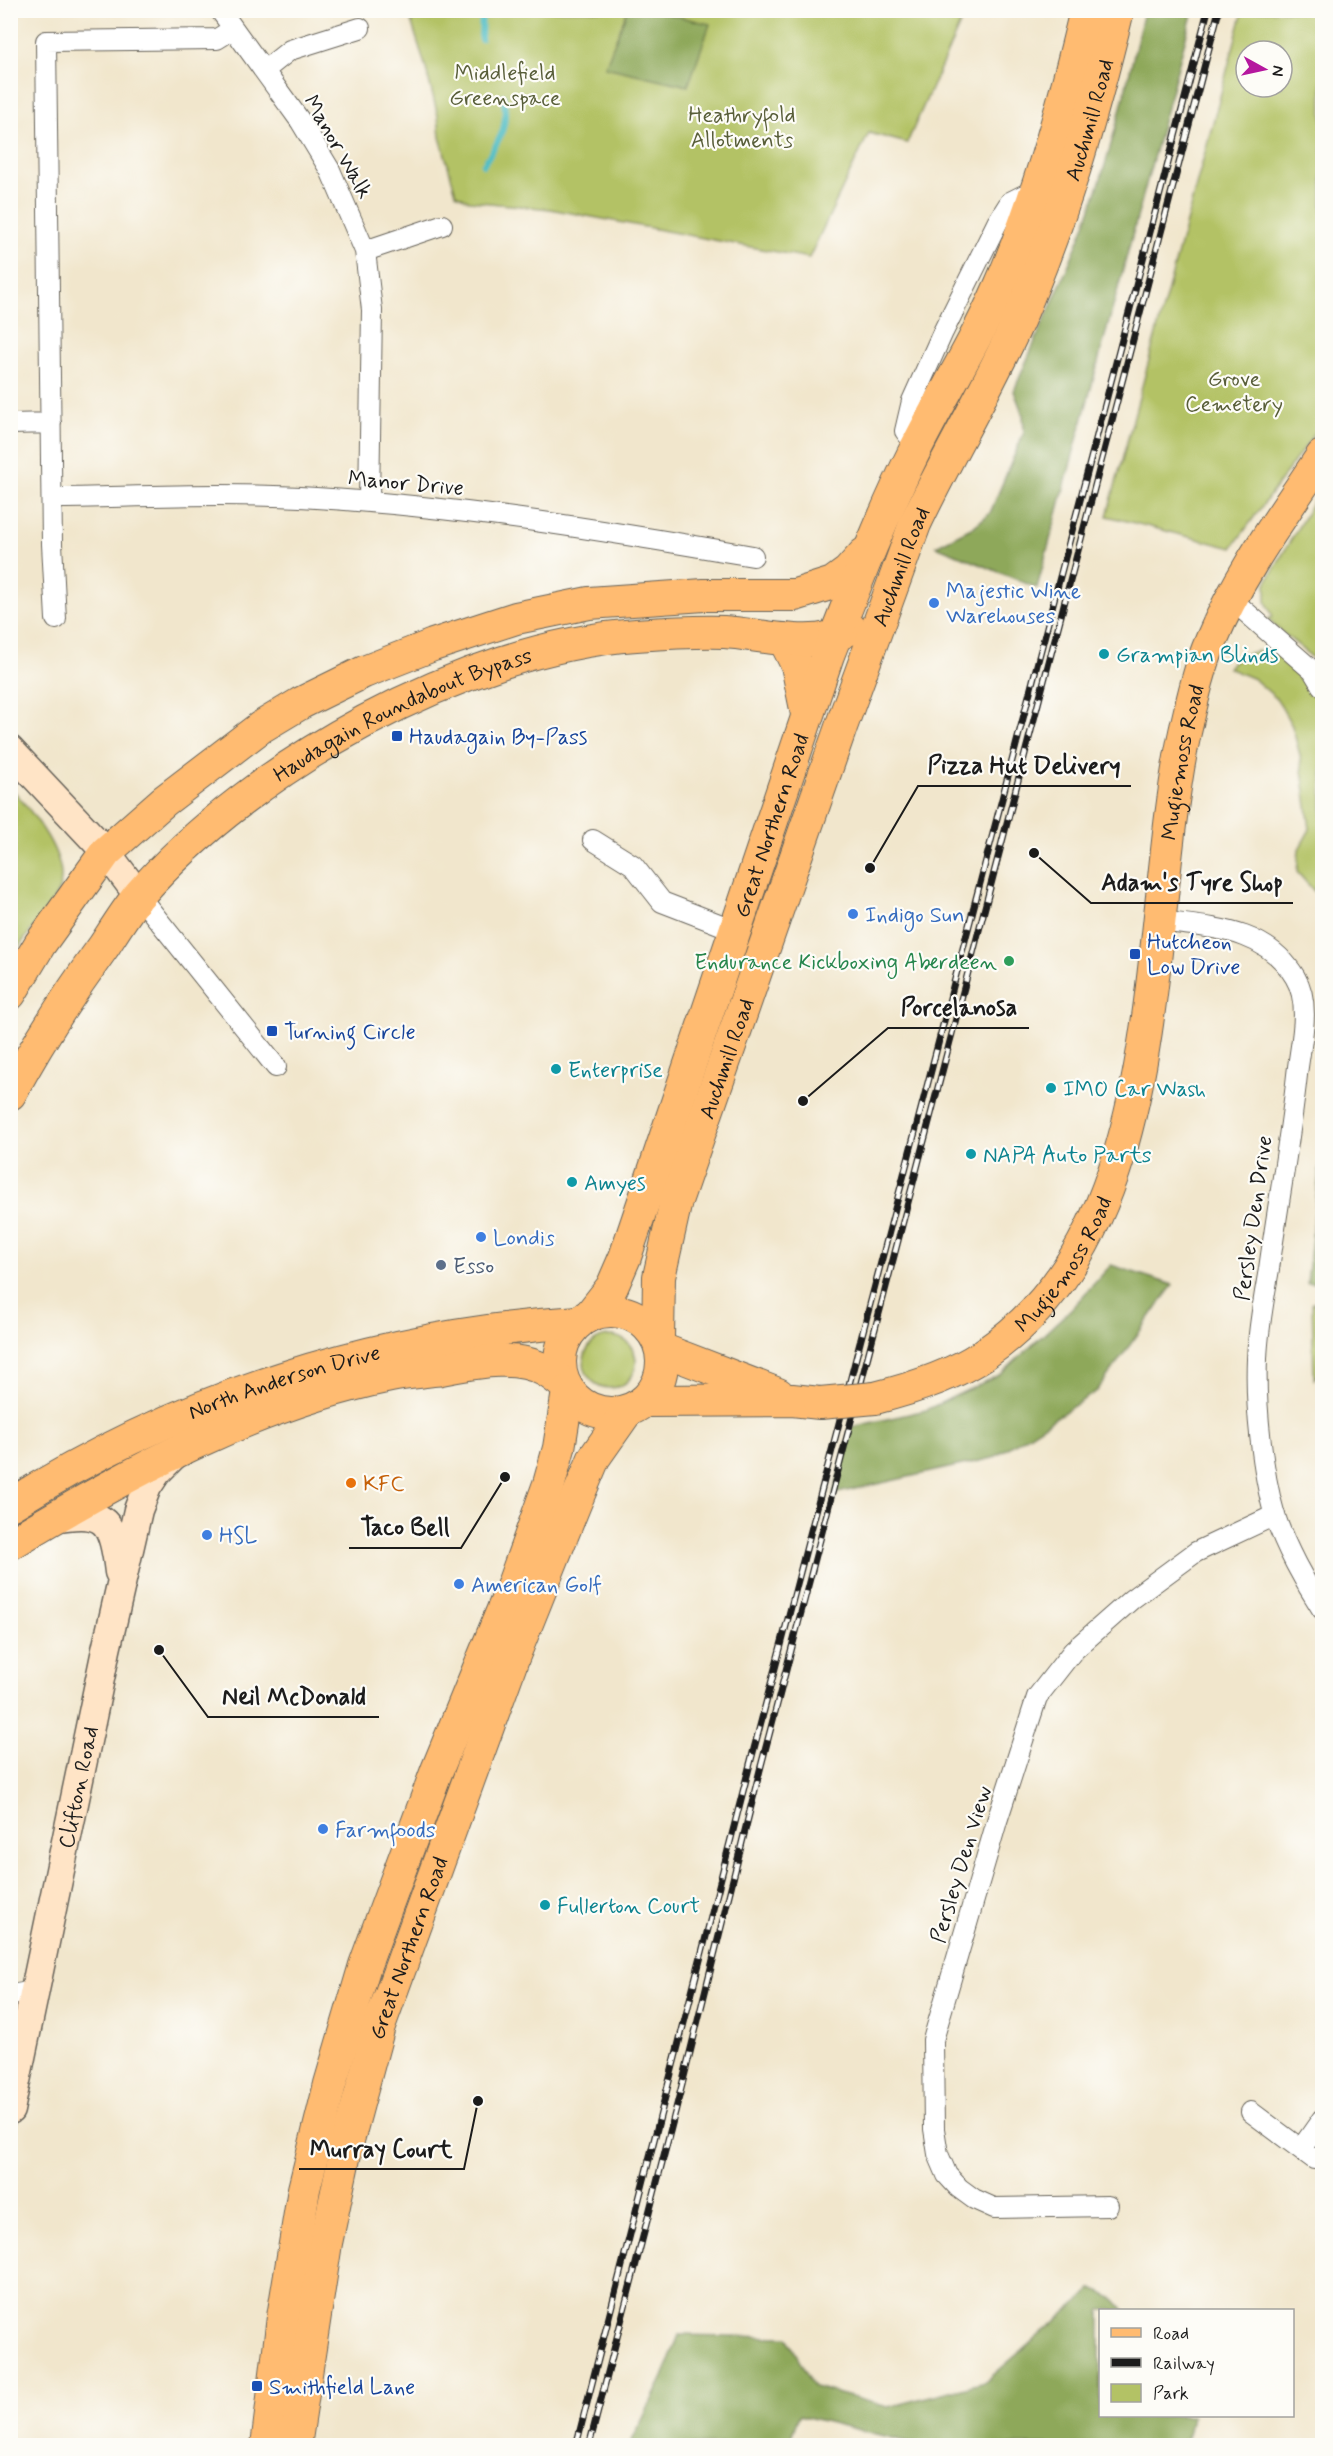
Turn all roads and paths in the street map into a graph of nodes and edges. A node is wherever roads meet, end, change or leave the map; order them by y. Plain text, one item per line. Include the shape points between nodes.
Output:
1 (220, 10) edge
2 (1118, 10) edge
3 (1085, 11) edge
4 (360, 28) dead end
5 (233, 29) junction
6 (265, 70) junction
7 (442, 225) dead end
8 (365, 251) junction
9 (51, 423) junction
10 (10, 424) edge
11 (1323, 456) edge
12 (52, 498) junction
13 (369, 502) junction
14 (872, 544) junction
15 (904, 552) junction
16 (753, 556) dead end
17 (1231, 599) junction
18 (56, 619) dead end
19 (835, 637) junction
20 (784, 639) junction
21 (1323, 686) edge
22 (808, 718) junction
23 (10, 750) edge
24 (593, 840) dead end
25 (106, 852) junction
26 (139, 896) junction
27 (1159, 921) junction
28 (737, 931) junction
29 (10, 994) edge
30 (276, 1067) dead end
31 (10, 1094) edge
32 (584, 1318) junction
33 (659, 1344) junction
34 (566, 1388) junction
35 (806, 1402) junction
36 (636, 1406) junction
37 (178, 1451) junction
38 (10, 1479) edge
39 (52, 1479) junction
40 (10, 1505) edge
41 (1275, 1515) junction
42 (54, 1518) junction
43 (10, 1544) edge
44 (120, 1583) junction
45 (1323, 1609) edge
46 (23, 1993) edge
47 (10, 2110) edge
48 (1251, 2112) dead end
49 (1323, 2119) edge
50 (1108, 2206) dead end
51 (267, 2445) edge
52 (295, 2445) edge

1 - 5 street, Manor Walk
2 - 15 main road, Auchmill Road via 1085,137 1045,256 1016,325 938,474
3 - 14 main road, Auchmill Road via 1034,197 1006,273 888,504
4 - 6 street via 290,51
5 - 6 street, Manor Walk
5 - 9 street via 217,39 46,42
6 - 8 street, Manor Walk via 330,170
7 - 8 street
8 - 13 street, Manor Walk via 372,310
9 - 10 street
9 - 12 street
11 - 17 main road, Mugiemoss Road via 1258,551
12 - 13 street, Manor Drive via 281,497
12 - 18 street
13 - 16 street, Manor Drive via 520,517
14 - 19 main road, Auchmill Road
14 - 25 main road, Haudagain Roundabout Bypass via 848,572 807,593 589,603 516,618 364,672 261,727 164,801
15 - 19 main road, Haudagain Roundabout Bypass via 870,608 858,622
15 - 33 main road, Auchmill Road via 666,1236 659,1277
17 - 21 street via 1313,671
17 - 27 main road, Mugiemoss Road via 1210,643 1185,732
19 - 20 main road, Haudagain Roundabout Bypass
19 - 22 main road, Great Northern Road
20 - 22 main road via 797,665
20 - 26 main road, Haudagain Roundabout Bypass via 722,632 607,639 536,653 467,676 363,723 298,762 212,825
22 - 28 main road, Great Northern Road
23 - 25 street
24 - 28 street via 633,864 662,902
25 - 26 street
25 - 29 main road, Haudagain Roundabout Bypass via 40,944
26 - 30 street
26 - 31 main road, Haudagain Roundabout Bypass via 53,1019
27 - 35 main road, Mugiemoss Road, bridge via 1136,1091 1101,1208 1066,1271 1024,1321 983,1355 936,1378 875,1398
27 - 41 street, Persley Den Drive via 1228,931 1256,940 1274,952 1295,977 1302,994 1304,1013 1296,1089 1257,1359 1261,1446
28 - 32 main road, Great Northern Road via 625,1257 612,1287
32 - 33 main road via 613,1310 631,1314 647,1324
32 - 34 main road via 567,1335 561,1351 560,1368
32 - 39 main road, North Anderson Drive via 451,1336 264,1383 148,1431
33 - 35 main road
33 - 36 main road via 661,1377 655,1390
34 - 36 main road via 594,1411 611,1414
34 - 37 main road, North Anderson Drive via 545,1370 504,1361 391,1376 297,1402
34 - 51 main road, Great Northern Road via 559,1448 549,1485 365,1965 330,2084 304,2189
35 - 36 main road, Mugiemoss Road
36 - 52 main road, Great Northern Road via 594,1458 574,1506 509,1669 379,2026 346,2144 326,2243
37 - 42 main road, North Anderson Drive
37 - 44 street, Clifton Road via 147,1487
38 - 39 main road
39 - 40 main road, North Anderson Drive
41 - 45 street, Persley Den Drive
41 - 50 street, Persley Den View via 1196,1552 1132,1599 1073,1651 1037,1697 933,2040 938,2154 947,2175 959,2188 994,2208
42 - 43 main road, North Anderson Drive
42 - 44 street, Clifton Road via 79,1513 108,1525 117,1552
44 - 46 street, Clifton Road
46 - 47 street, Clifton Road
48 - 49 street via 1308,2154

